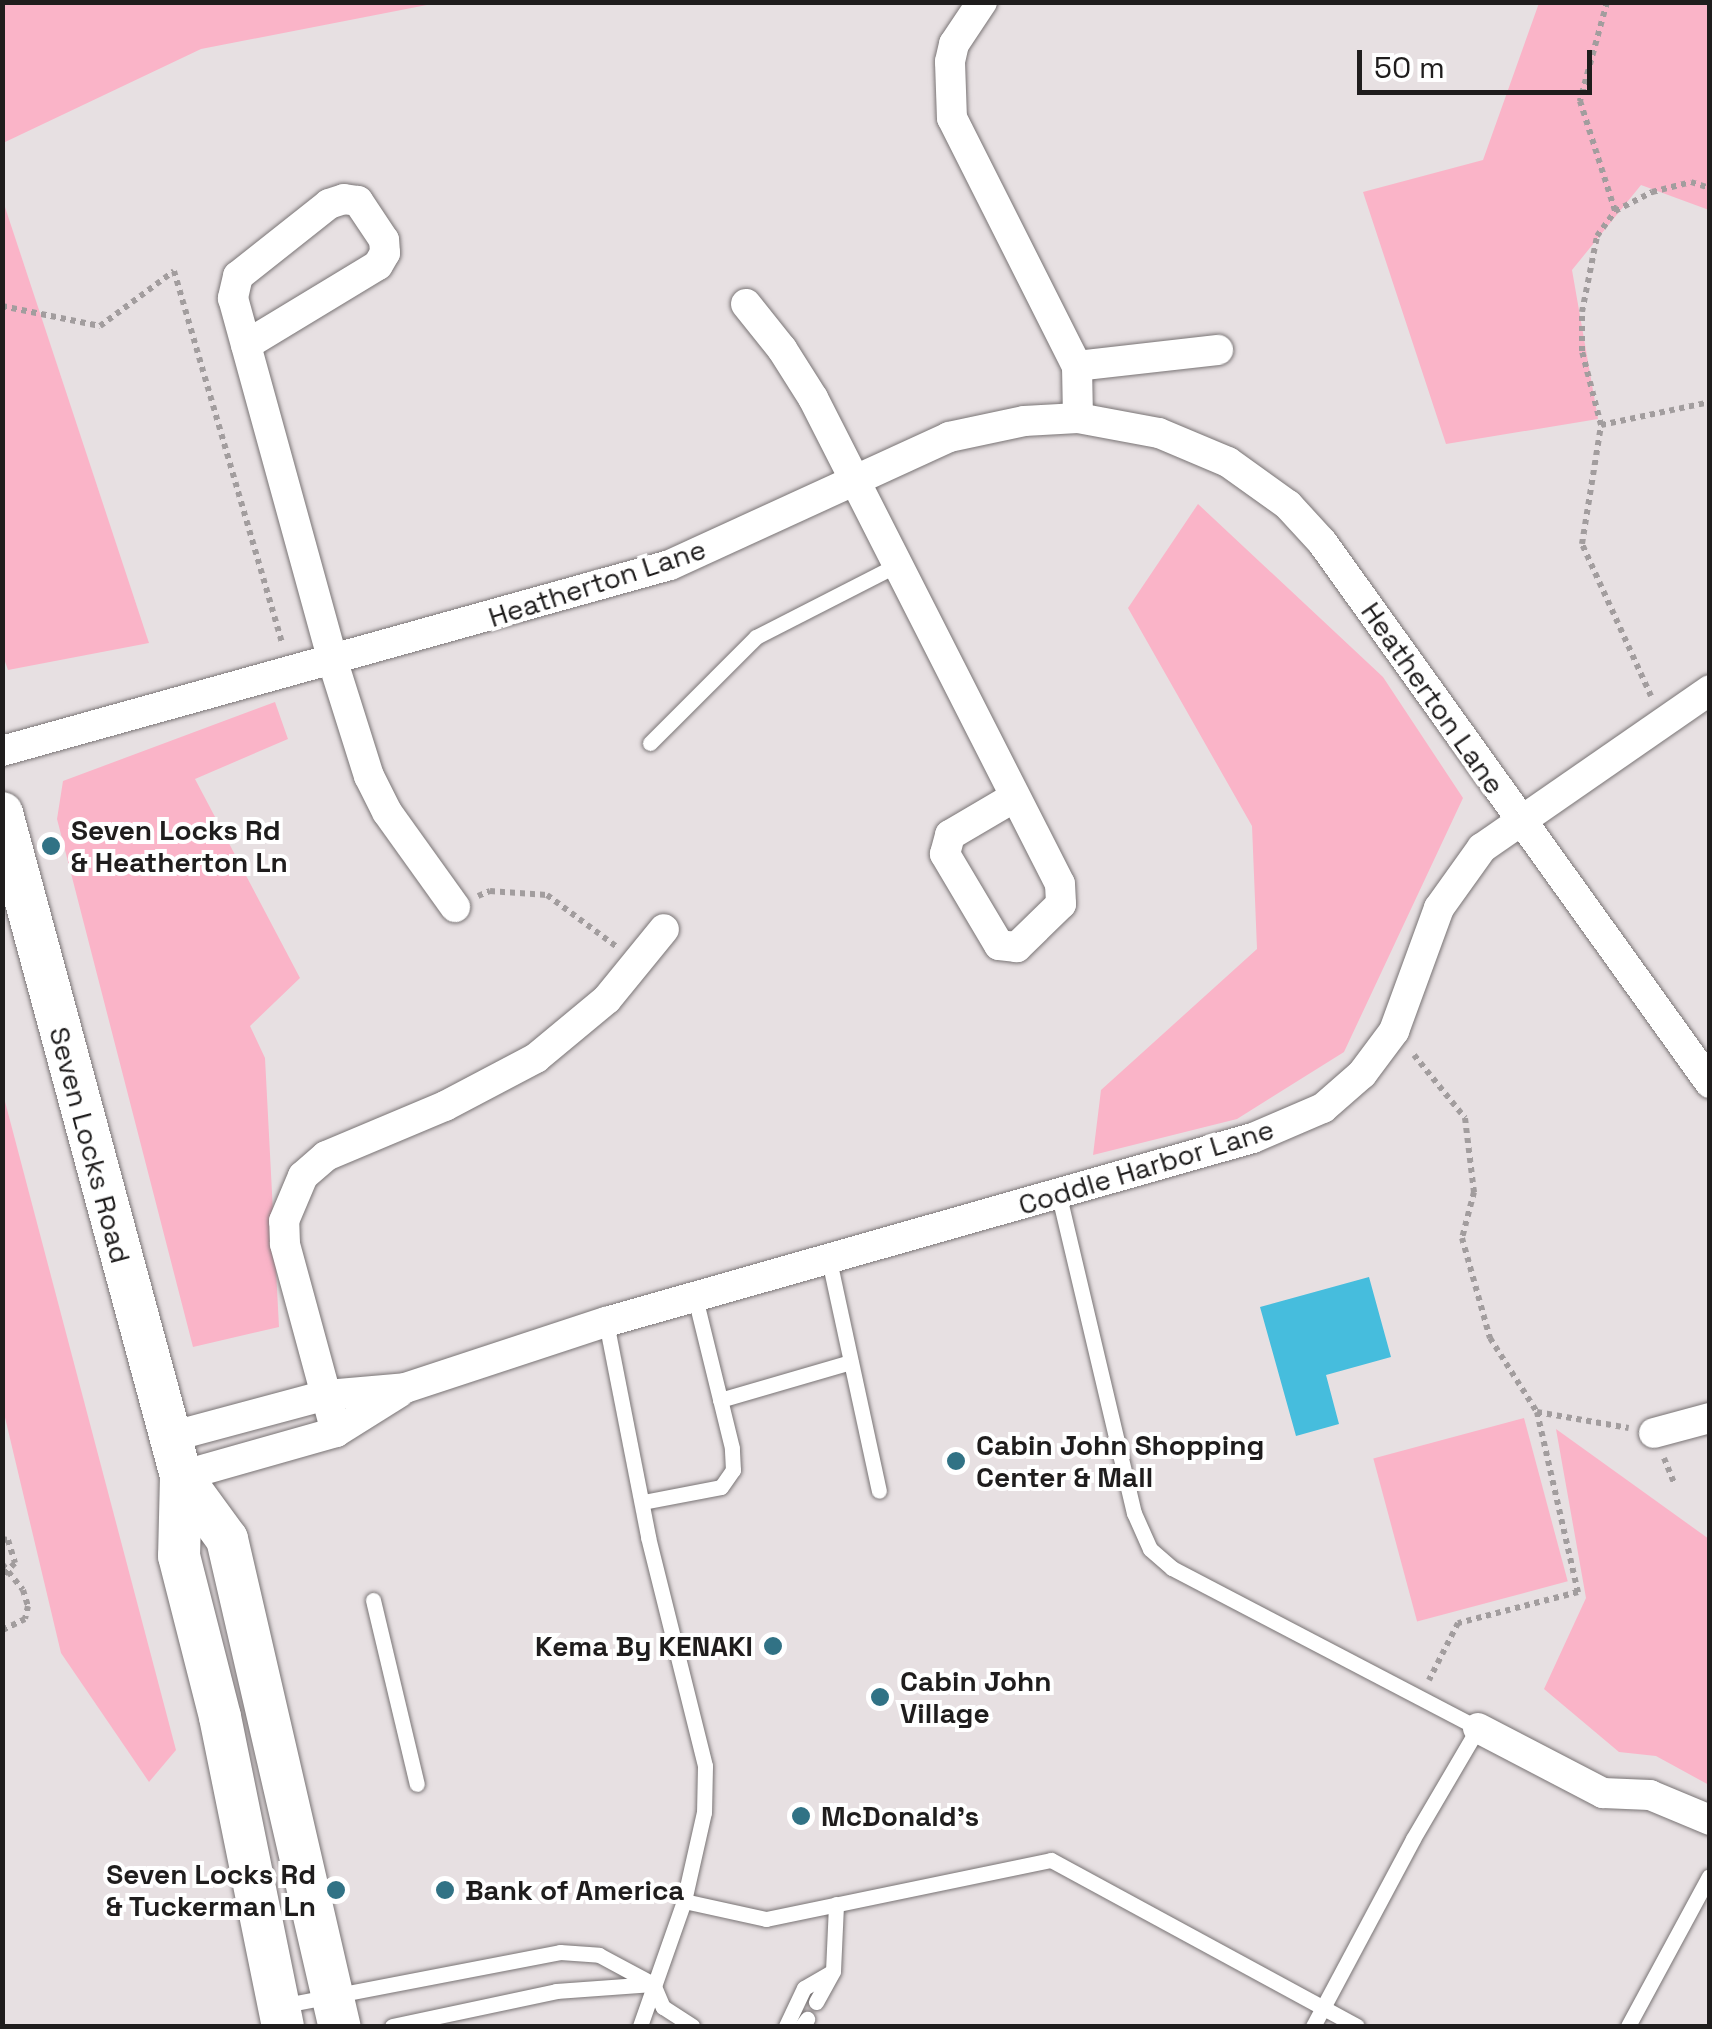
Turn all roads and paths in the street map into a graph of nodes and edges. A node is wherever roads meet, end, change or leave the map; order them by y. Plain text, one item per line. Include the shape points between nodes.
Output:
1 (982, 2) edge
2 (1607, 2) edge
3 (1710, 188) edge
4 (1615, 211) junction
5 (746, 304) dead end
6 (2, 306) edge
7 (246, 345) junction
8 (1218, 350) dead end
9 (1077, 366) junction
10 (1710, 402) edge
11 (1078, 418) junction
12 (1601, 425) junction
13 (851, 478) junction
14 (896, 565) junction
15 (333, 662) junction
16 (290, 674) junction
17 (1710, 690) edge
18 (1663, 720) junction
19 (650, 743) dead end
20 (2, 751) edge
21 (1013, 798) junction
22 (2, 812) edge
23 (1520, 820) junction
24 (455, 908) joint
25 (664, 929) dead end
26 (637, 964) junction
27 (1394, 1031) junction
28 (1710, 1083) edge
29 (1059, 1196) junction
30 (829, 1260) junction
31 (695, 1297) junction
32 (606, 1322) junction
33 (851, 1362) junction
34 (405, 1388) junction
35 (326, 1395) junction
36 (720, 1400) junction
37 (1537, 1412) junction
38 (1710, 1418) edge
39 (336, 1432) junction
40 (1654, 1433) joint
41 (175, 1457) junction
42 (879, 1491) dead end
43 (643, 1502) junction
44 (2, 1539) edge
45 (2, 1564) edge
46 (6, 1574) edge
47 (373, 1600) dead end
48 (2, 1630) edge
49 (1420, 1698) junction
50 (1478, 1728) junction
51 (417, 1784) dead end
52 (1710, 1820) edge
53 (1709, 1876) edge
54 (684, 1901) junction
55 (836, 1904) junction
56 (833, 1970) junction
57 (654, 1984) junction
58 (816, 2002) dead end
59 (1323, 2009) junction
60 (336, 2011) edge
61 (281, 2016) edge
62 (392, 2026) edge
63 (640, 2026) edge
64 (692, 2026) edge
65 (786, 2026) edge
66 (1313, 2026) edge
67 (1357, 2026) edge
68 (1628, 2026) edge

1 - 9 street via 954,44 952,118
2 - 4 path via 1580,101
3 - 4 path via 1691,182
4 - 12 path via 1597,236 1582,312 1582,351
5 - 13 street via 812,398
6 - 16 path via 100,326 174,271
7 - 7 street via 233,298 238,276 330,204 358,201 384,240 378,266
7 - 15 street
8 - 9 street
9 - 11 street
10 - 12 path
11 - 13 street, Heatherton Lane via 949,437
11 - 23 street, Heatherton Lane via 1159,434 1228,462 1288,505 1322,542
12 - 18 path via 1582,544
13 - 14 street
13 - 15 street, Heatherton Lane via 670,565
14 - 19 lane via 756,637
14 - 21 street
15 - 16 street, Heatherton Lane
15 - 24 street via 375,788
16 - 20 street, Heatherton Lane
17 - 18 street, Coddle Harbor Lane
18 - 23 street, Coddle Harbor Lane
21 - 21 street via 1060,884 1062,904 1017,947 1000,944 945,854 950,835
22 - 41 main road, Seven Locks Road
23 - 27 street, Coddle Harbor Lane via 1482,848 1439,908
23 - 28 street, Heatherton Lane
24 - 26 path via 490,891 547,896
25 - 26 street
26 - 35 street via 607,999 536,1058 326,1156 303,1176 284,1221 286,1244
27 - 29 street, Coddle Harbor Lane via 1353,1082 1306,1116
27 - 37 path via 1465,1118 1474,1192 1462,1238 1490,1338
29 - 30 street, Coddle Harbor Lane
29 - 49 lane via 1134,1513 1150,1549 1172,1568
30 - 31 street, Coddle Harbor Lane
30 - 33 lane
31 - 32 street, Coddle Harbor Lane
31 - 36 lane
32 - 34 street, Coddle Harbor Lane
32 - 43 lane
33 - 36 lane
33 - 42 lane
34 - 35 street, Coddle Harbor Lane
34 - 39 street, Coddle Harbor Lane
35 - 39 street
35 - 41 street, Coddle Harbor Lane
36 - 43 lane via 732,1470 721,1487
37 - 40 path
37 - 49 path via 1578,1592 1458,1623
38 - 40 street
39 - 41 street, Coddle Harbor Lane
41 - 60 main road, Seven Locks Road via 227,1539
41 - 61 main road, Seven Locks Road via 178,1556 220,1717
43 - 54 lane via 705,1766 704,1812
44 - 46 path via 14,1551
45 - 46 path
46 - 48 path via 28,1606 25,1620
47 - 51 lane
49 - 50 lane
50 - 52 street via 1603,1793 1650,1795
50 - 59 lane
53 - 68 lane
54 - 55 lane via 766,1919
54 - 57 lane
55 - 56 lane
55 - 59 lane via 1051,1860
56 - 58 lane
56 - 65 lane via 804,1988
57 - 60 lane via 599,1955 560,1952
57 - 62 lane via 556,1992
57 - 63 lane
57 - 64 lane via 663,2007
59 - 66 lane
59 - 67 lane
60 - 61 lane

